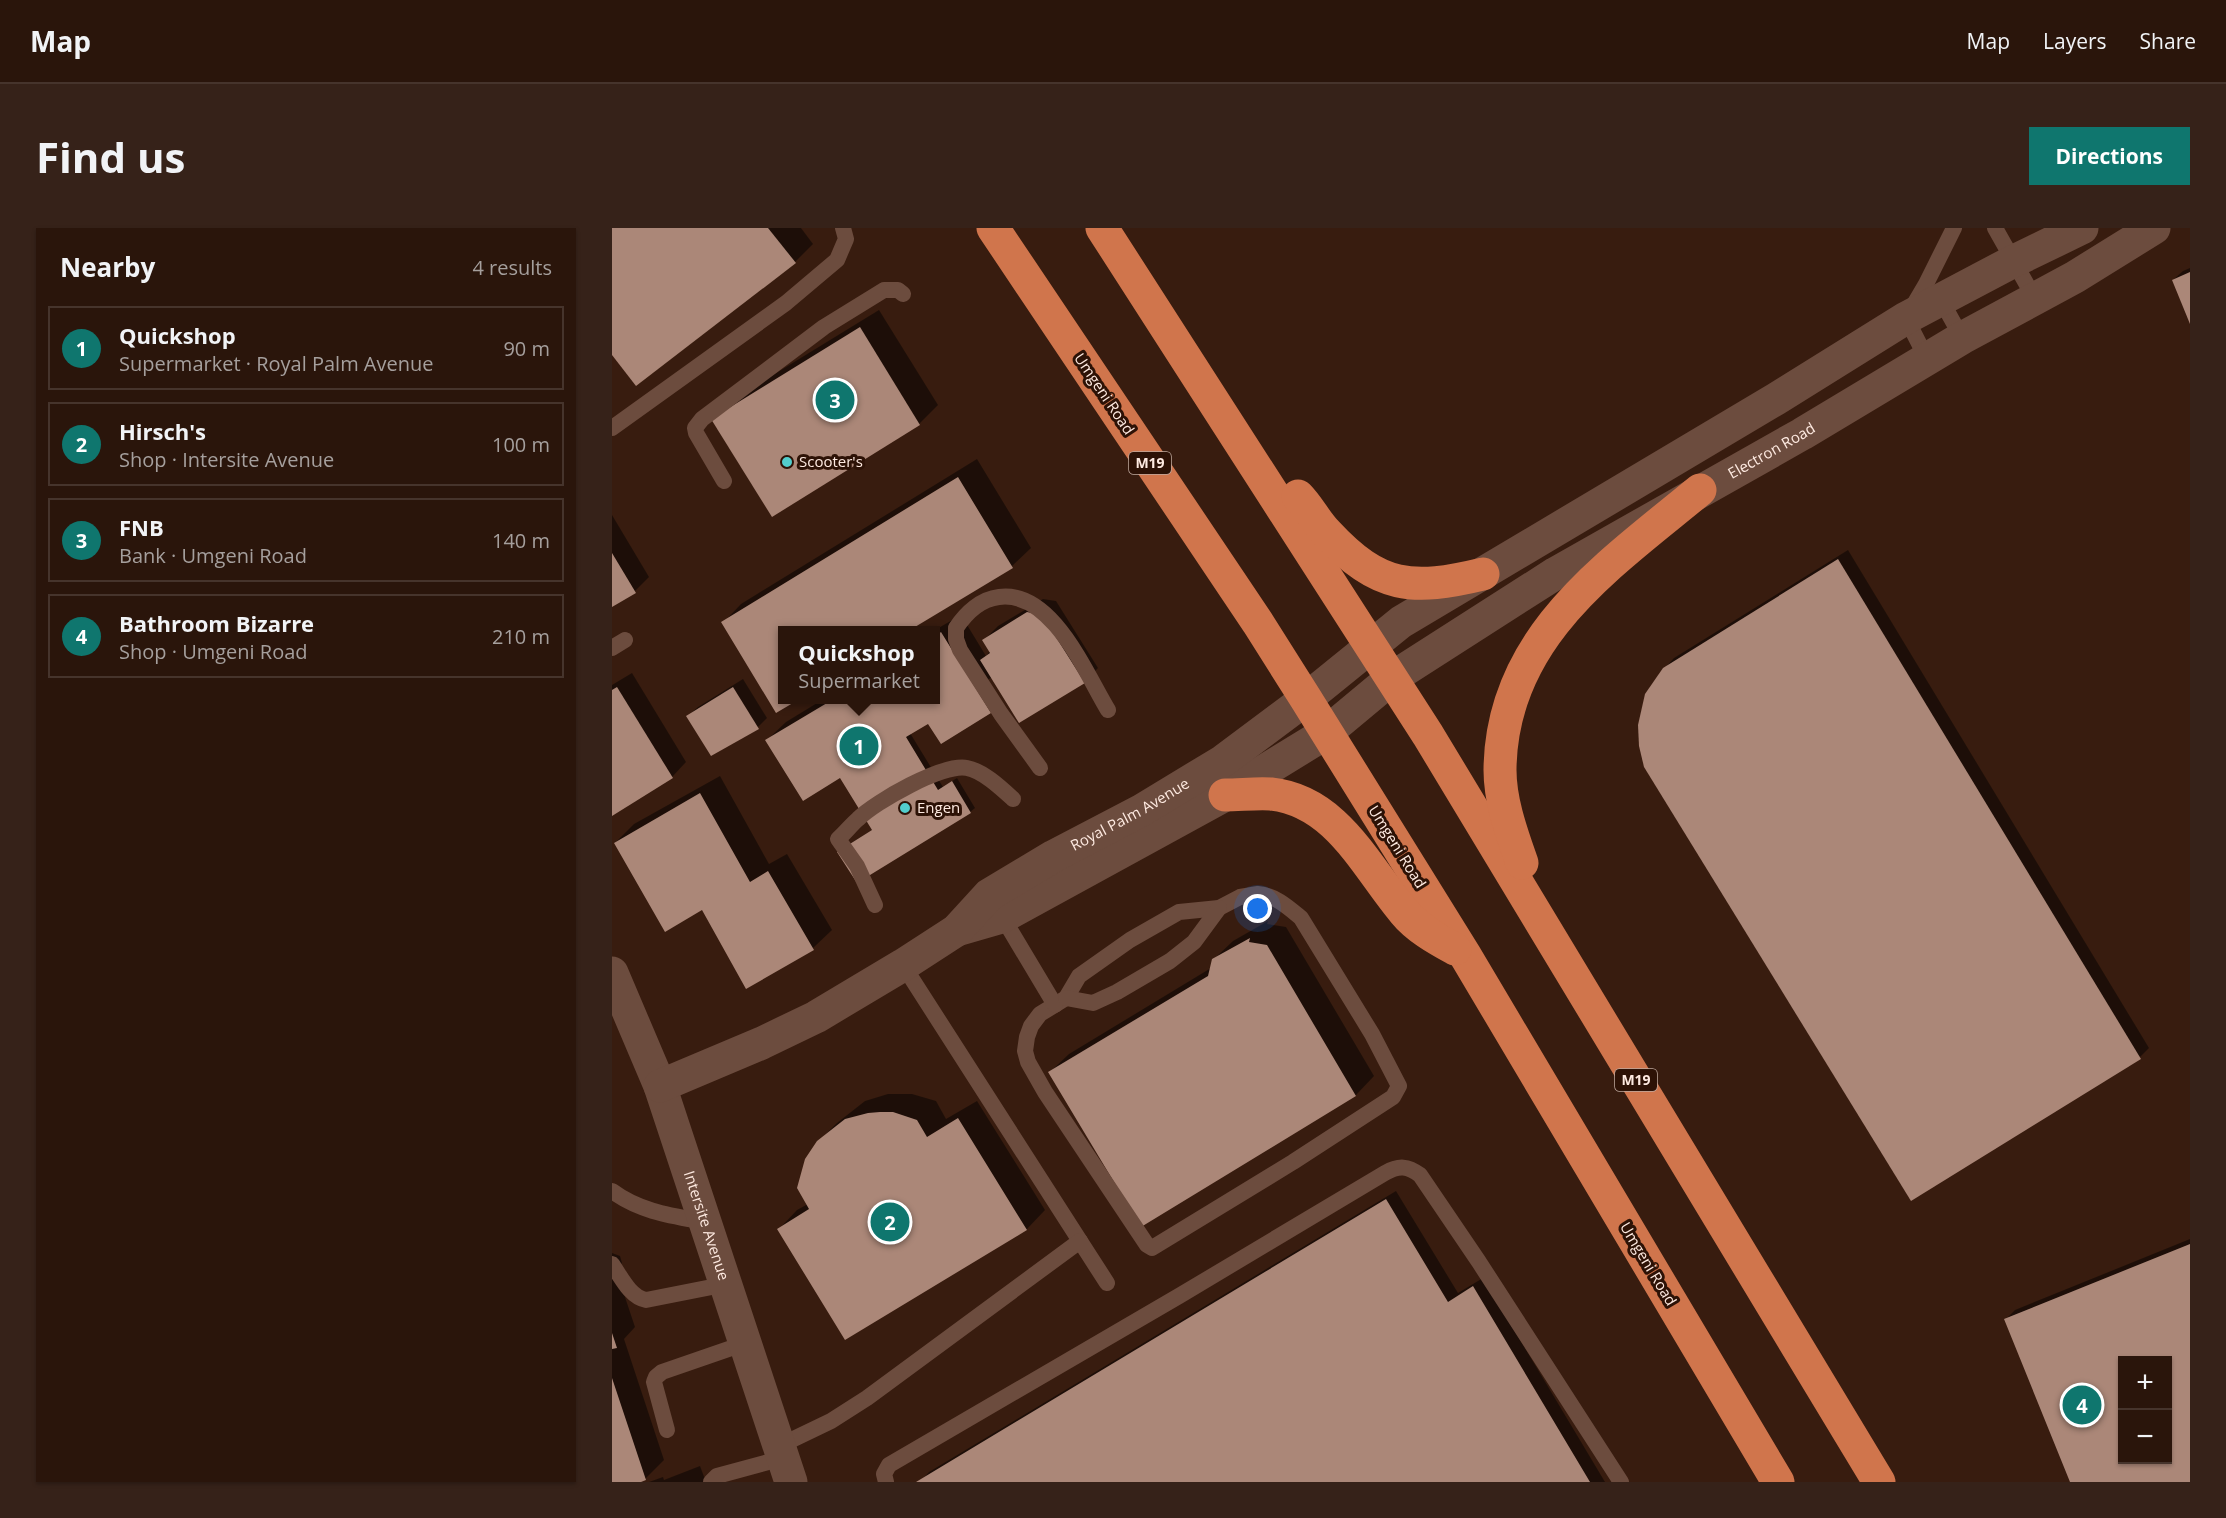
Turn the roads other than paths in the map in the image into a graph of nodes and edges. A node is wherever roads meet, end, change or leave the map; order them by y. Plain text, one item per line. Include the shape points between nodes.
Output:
1 (843, 228) edge
2 (993, 228) edge
3 (1102, 228) edge
4 (1954, 228) edge
5 (1995, 228) edge
6 (2082, 228) edge
7 (2154, 228) edge
8 (2014, 261) junction
9 (903, 294) dead end
10 (2035, 299) junction
11 (1941, 300) junction
12 (1906, 318) junction
13 (1962, 338) junction
14 (1927, 360) junction
15 (612, 428) edge
16 (1257, 468) junction
17 (724, 481) dead end
18 (1700, 490) junction
19 (1483, 574) junction
20 (1371, 645) junction
21 (1392, 678) junction
22 (1306, 699) junction
23 (1108, 710) dead end
24 (1326, 733) junction
25 (1040, 768) dead end
26 (1225, 795) junction
27 (1013, 799) dead end
28 (875, 905) dead end
29 (995, 906) junction
30 (1219, 908) junction
31 (1542, 923) junction
32 (1465, 955) junction
33 (903, 965) junction
34 (612, 973) edge
35 (1060, 1002) junction
36 (660, 1086) junction
37 (612, 1191) edge
38 (706, 1222) junction
39 (1080, 1241) junction
40 (612, 1264) edge
41 (1107, 1282) dead end
42 (727, 1284) junction
43 (746, 1343) junction
44 (667, 1430) dead end
45 (785, 1462) edge
46 (711, 1482) edge
47 (886, 1482) edge
48 (1621, 1482) edge
49 (1778, 1482) edge
50 (1879, 1482) edge

1 - 15 lane via 846,239 837,260 786,303
2 - 22 highway, Umgeni Road / M19
3 - 16 highway, M19
4 - 12 lane
5 - 8 lane
6 - 8 street
7 - 10 street, Electron Road
8 - 10 lane
8 - 11 street
9 - 17 lane via 884,290 824,327 702,418 696,433
10 - 13 street, Electron Road
11 - 12 street
11 - 13 lane
12 - 14 lane
12 - 19 street
13 - 14 street, Electron Road
14 - 18 street, Electron Road
16 - 19 highway via 1285,484 1326,532 1359,562 1391,581 1420,585
16 - 20 highway, M19
18 - 21 street, Electron Road via 1546,579
18 - 31 highway via 1596,575 1566,606 1534,649 1520,678 1503,728 1500,772 1508,824
19 - 20 street via 1401,622
20 - 21 highway, M19
20 - 22 street, Royal Palm Avenue
21 - 24 street, Electron Road
21 - 31 highway, M19
22 - 24 highway, Umgeni Road / M19
22 - 29 street, Royal Palm Avenue via 1223,761 1142,810 1054,856
23 - 25 lane via 1064,636 1037,605 1008,596 992,597 972,608 956,628 960,650
24 - 26 street, Royal Palm Avenue
24 - 32 highway, Umgeni Road / M19
26 - 29 street, Royal Palm Avenue
26 - 32 highway via 1271,794 1297,801 1323,816 1348,837 1405,914 1433,937
27 - 28 lane via 994,782 966,768 932,773 857,819 838,839
29 - 33 street, Royal Palm Avenue
29 - 35 lane
30 - 35 lane via 1179,912 1160,921 1079,976
30 - 35 lane via 1194,942 1170,961 1093,1003
30 - 35 lane via 1240,897 1266,894 1301,918 1400,1083 1393,1097 1152,1248 1028,1062 1025,1051 1031,1026 1040,1014
31 - 50 highway, M19
32 - 49 highway, Umgeni Road / M19
33 - 36 street, Royal Palm Avenue via 816,1017
33 - 39 lane
34 - 36 street, Intersite Avenue
36 - 38 street, Intersite Avenue
37 - 38 lane via 643,1208
38 - 42 street, Intersite Avenue
39 - 41 lane
39 - 45 lane via 831,1421
40 - 42 lane via 640,1299
42 - 43 street, Intersite Avenue
43 - 44 lane via 656,1377
43 - 45 street, Intersite Avenue
45 - 46 lane via 717,1476
47 - 48 lane via 884,1474 889,1466 1401,1167 1420,1175

